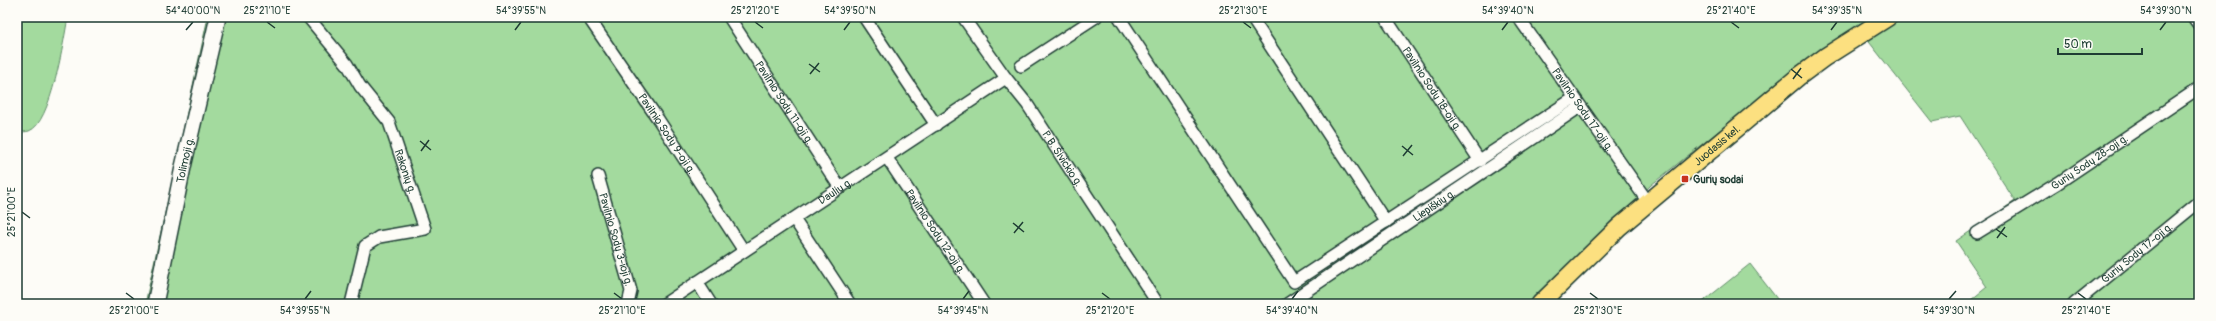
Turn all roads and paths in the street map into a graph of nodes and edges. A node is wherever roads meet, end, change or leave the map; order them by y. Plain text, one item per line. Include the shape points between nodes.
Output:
1 (218, 17) edge
2 (308, 17) edge
3 (588, 17) edge
4 (728, 17) edge
5 (864, 17) edge
6 (963, 17) edge
7 (1096, 17) edge
8 (1119, 17) edge
9 (1251, 17) edge
10 (1384, 17) edge
11 (1518, 17) edge
12 (1888, 17) edge
13 (2193, 17) edge
14 (2199, 25) edge
15 (1021, 66) dead end
16 (1006, 78) junction
17 (2199, 88) edge
18 (1577, 102) junction
19 (936, 126) junction
20 (887, 158) junction
21 (1480, 161) junction
22 (598, 176) dead end
23 (840, 188) junction
24 (1648, 202) junction
25 (2199, 202) edge
26 (794, 219) junction
27 (1386, 222) junction
28 (1977, 233) dead end
29 (744, 251) junction
30 (697, 282) junction
31 (155, 304) edge
32 (351, 304) edge
33 (628, 304) edge
34 (664, 304) edge
35 (711, 304) edge
36 (850, 304) edge
37 (984, 304) edge
38 (1158, 304) edge
39 (1287, 304) edge
40 (1540, 304) edge
41 (2074, 304) edge

1 - 31 street, Tolimoji g. via 183,167
2 - 32 street, Rakonių g. via 347,64 360,86 389,122 425,229 379,237 365,246
3 - 29 street, Pavilnio Sodų 9-oji g.
4 - 23 street, Pavilnio Sodų 11-oji g.
5 - 19 street
6 - 16 street, P. B. Šivickio g.
7 - 15 street
8 - 27 street via 1294,282
9 - 27 street
10 - 21 street, Pavilnio Sodų 18-oji g.
11 - 18 street, Pavilnio Sodų 17-oji g.
12 - 24 main road, Juodasis kel. via 1798,77
13 - 14 street
16 - 19 street, Daulių g.
16 - 38 street, P. B. Šivickio g. via 1027,104
17 - 28 street, Gurių Sodų 28-oji g. via 2058,183
18 - 21 street
18 - 24 street, Pavilnio Sodų 17-oji g.
18 - 39 street, Liepiškių g.
19 - 20 street, Daulių g.
20 - 23 street, Daulių g.
20 - 37 street, Pavilnio Sodų 12-oji g.
21 - 27 street
22 - 33 street, Pavilnio Sodų 3-ioji g. via 631,291
23 - 26 street, Daulių g.
24 - 40 main road, Juodasis kel.
25 - 41 street, Gurių Sodų 17-oji g.
26 - 29 street, Daulių g.
26 - 36 street
29 - 30 street, Daulių g.
30 - 34 street, Daulių g.
30 - 35 street

